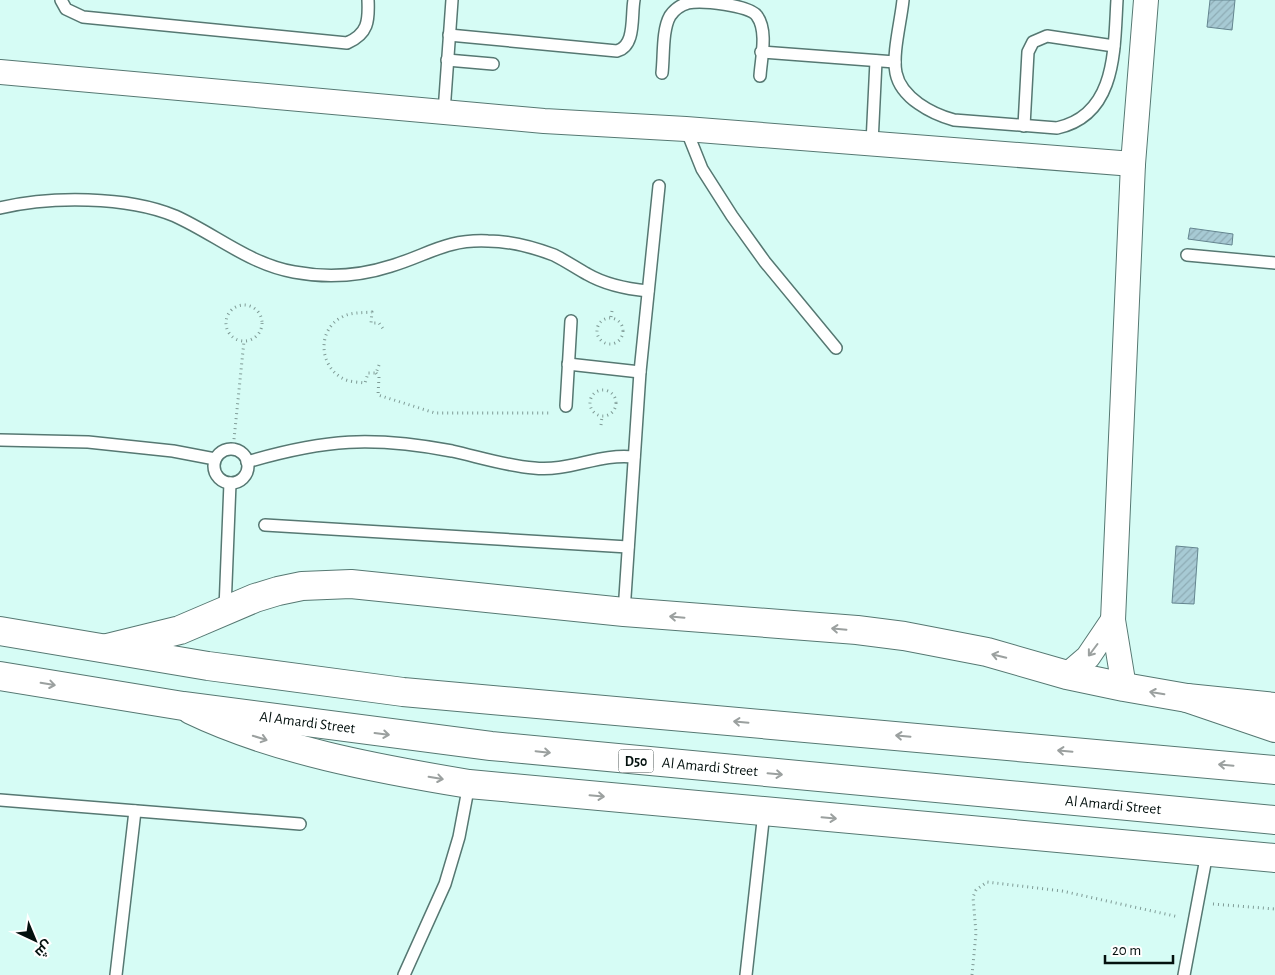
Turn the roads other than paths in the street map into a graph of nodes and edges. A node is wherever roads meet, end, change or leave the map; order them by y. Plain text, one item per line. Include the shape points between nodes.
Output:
1 (62, 0) edge
2 (368, 0) edge
3 (452, 0) edge
4 (634, 0) edge
5 (903, 0) edge
6 (1117, 0) edge
7 (1146, 0) edge
8 (449, 35) junction
9 (1114, 46) junction
10 (761, 52) junction
11 (447, 60) junction
12 (876, 61) junction
13 (895, 62) junction
14 (493, 64) dead end
15 (0, 72) edge
16 (662, 72) dead end
17 (760, 76) dead end
18 (444, 112) junction
19 (1024, 126) junction
20 (686, 129) junction
21 (872, 144) junction
22 (1133, 164) junction
23 (658, 186) dead end
24 (0, 208) edge
25 (1188, 255) dead end
26 (1275, 263) edge
27 (648, 291) junction
28 (571, 322) dead end
29 (836, 348) dead end
30 (568, 364) junction
31 (640, 372) junction
32 (566, 406) road end
33 (0, 440) edge
34 (634, 457) junction
35 (215, 459) junction
36 (247, 462) junction
37 (230, 483) junction
38 (265, 525) dead end
39 (628, 547) junction
40 (225, 611) junction
41 (624, 612) junction
42 (1114, 620) junction
43 (0, 631) edge
44 (107, 648) junction
45 (1067, 675) junction
46 (0, 676) edge
47 (1124, 687) junction
48 (1186, 698) junction
49 (183, 706) junction
50 (1275, 707) edge
51 (1275, 728) edge
52 (1275, 770) edge
53 (469, 784) junction
54 (0, 800) edge
55 (135, 811) junction
56 (764, 812) junction
57 (1275, 820) edge
58 (300, 824) dead end
59 (1207, 853) junction
60 (1275, 858) edge
61 (116, 975) edge
62 (404, 975) edge
63 (746, 975) edge
64 (1184, 975) edge

1 - 2 lane via 66,8 83,17 347,43 365,31 369,20
3 - 8 lane
4 - 8 lane via 629,42 617,51
5 - 13 lane
6 - 9 lane
7 - 22 street
8 - 11 lane
9 - 19 lane via 1103,94 1085,118 1057,128
9 - 19 lane via 1047,36 1032,42 1028,52
10 - 12 lane
10 - 16 lane via 761,23 752,10 690,2 676,9 667,24
10 - 17 lane
11 - 14 lane
11 - 18 lane
12 - 13 lane
12 - 21 lane
13 - 19 lane via 901,86 922,106 944,117
15 - 18 street
18 - 20 street
20 - 21 street
20 - 29 lane via 702,168 732,216 764,262
21 - 22 street
22 - 42 street
23 - 27 lane
24 - 27 lane via 54,200 119,202 148,207 176,217 261,263 293,272 326,276 359,274 391,266 454,242 512,243 554,256 601,281
25 - 26 lane
27 - 31 lane
28 - 30 lane
30 - 31 lane
30 - 32 lane
31 - 34 lane
33 - 35 lane via 88,442
34 - 36 lane via 610,456 560,468 533,468 419,446 366,441 314,444
34 - 39 lane
35 - 36 lane via 222,451 233,449 242,453
35 - 37 lane via 216,475
36 - 37 lane via 244,477
37 - 40 lane
38 - 39 lane
39 - 41 lane
40 - 41 main road via 278,591 351,584
40 - 44 main road via 180,630
45 -> 41 main road via 987,652 904,636
42 -> 45 street via 1088,657
42 - 47 street
43 - 44 main road
52 -> 44 main road via 403,692 256,673
45 - 47 main road
46 -> 49 main road, Al Amardi Street / D50
48 -> 47 main road
48 - 50 main road
48 - 51 main road
49 -> 53 main road via 238,731 268,740 389,770
49 -> 57 main road, Al Amardi Street / D50 via 491,746
53 -> 56 main road
53 - 62 lane via 459,837 445,884
54 - 55 lane
55 - 58 lane
55 - 61 lane
56 -> 59 main road
56 - 63 lane
59 - 60 main road
59 - 64 lane

